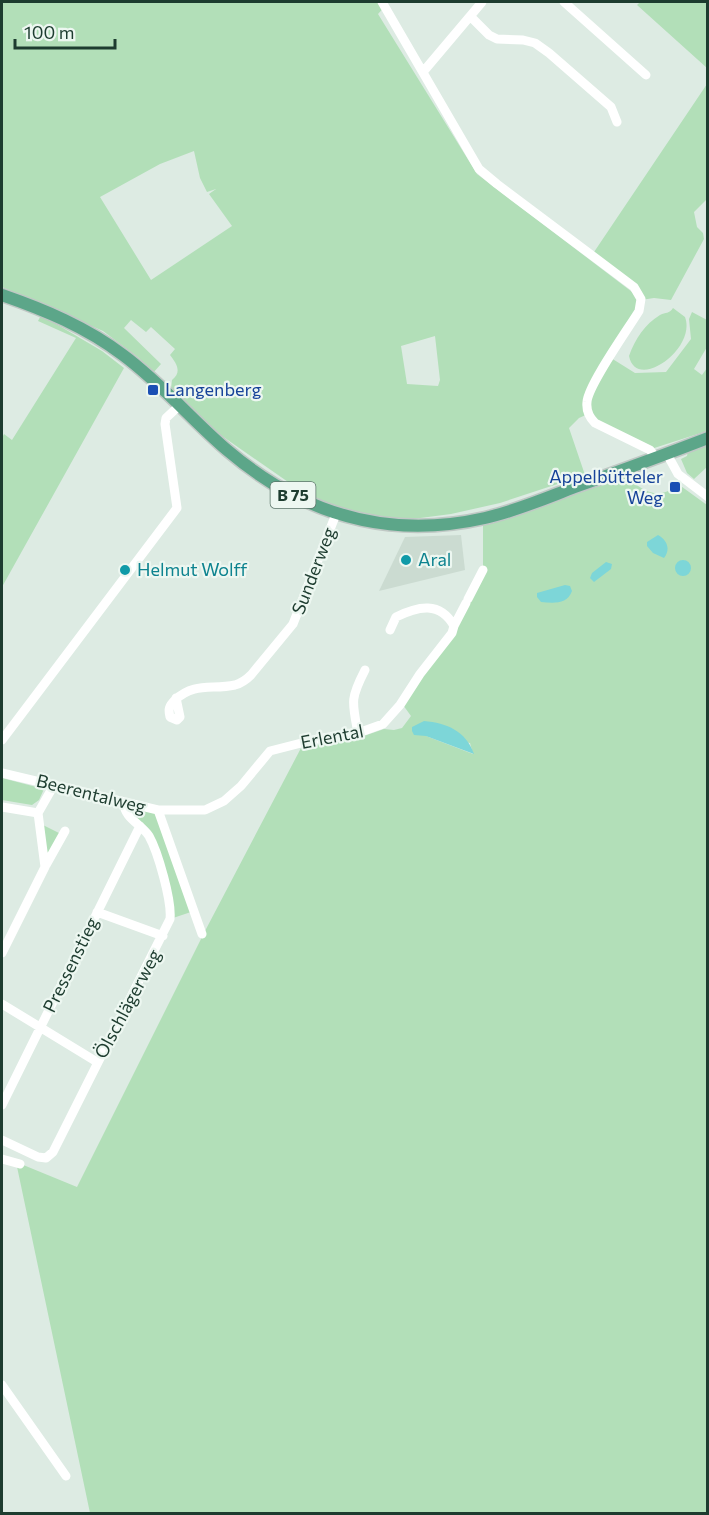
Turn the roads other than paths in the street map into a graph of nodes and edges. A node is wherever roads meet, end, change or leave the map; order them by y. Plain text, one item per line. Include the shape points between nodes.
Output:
1 (382, 2) edge
2 (482, 2) edge
3 (564, 2) edge
4 (471, 17) junction
5 (423, 72) junction
6 (646, 75) dead end
7 (617, 122) dead end
8 (2, 295) edge
9 (180, 405) junction
10 (708, 438) edge
11 (661, 456) junction
12 (708, 497) edge
13 (336, 514) junction
14 (483, 570) dead end
15 (454, 626) junction
16 (390, 630) dead end
17 (365, 670) dead end
18 (176, 698) dead end
19 (358, 733) junction
20 (2, 740) edge
21 (2, 772) edge
22 (54, 785) junction
23 (124, 803) junction
24 (2, 807) edge
25 (158, 810) junction
26 (38, 813) junction
27 (140, 826) junction
28 (65, 831) dead end
29 (45, 867) junction
30 (97, 912) junction
31 (202, 934) dead end
32 (163, 936) junction
33 (2, 953) edge
34 (2, 1004) edge
35 (40, 1027) junction
36 (97, 1062) junction
37 (2, 1105) edge
38 (2, 1140) edge
39 (2, 1160) edge
40 (20, 1164) dead end
41 (2, 1385) edge
42 (66, 1476) dead end

1 - 5 street
2 - 4 street
3 - 6 street
4 - 5 street
4 - 7 street via 497,39 523,40 549,53 611,107
5 - 11 street via 479,169 634,287 641,299 639,311 590,391 586,408 595,423
8 - 9 main road, B 75 via 72,322 96,336 129,359
9 - 13 main road, B 75 via 266,479 305,502
9 - 20 street via 165,424 177,508
10 - 11 main road, B 75
11 - 12 street
11 - 13 main road, B 75 via 485,518 408,525 372,523
13 - 18 street, Sunderweg via 293,624 245,682 188,690
14 - 15 street, Erlental
15 - 16 street via 442,611 432,607 396,617
15 - 19 street, Erlental via 389,718
17 - 19 street via 352,702
19 - 25 street, Erlental via 270,751 241,786 224,801 205,810
21 - 22 street, Beerentalweg
22 - 23 street, Beerentalweg
22 - 26 street
23 - 25 street, Beerentalweg
23 - 27 street, Ölschlägerweg via 126,813
24 - 26 street
25 - 31 street, Beerentalweg
26 - 29 street
27 - 30 street, Pressenstieg
27 - 32 street, Ölschlägerweg via 156,851 170,907
28 - 29 street
29 - 33 street
30 - 32 street
30 - 35 street, Pressenstieg
32 - 36 street, Ölschlägerweg
34 - 35 street
35 - 36 street
35 - 37 street, Pressenstieg
36 - 38 street, Ölschlägerweg via 53,1152 46,1158
39 - 40 street
41 - 42 street

